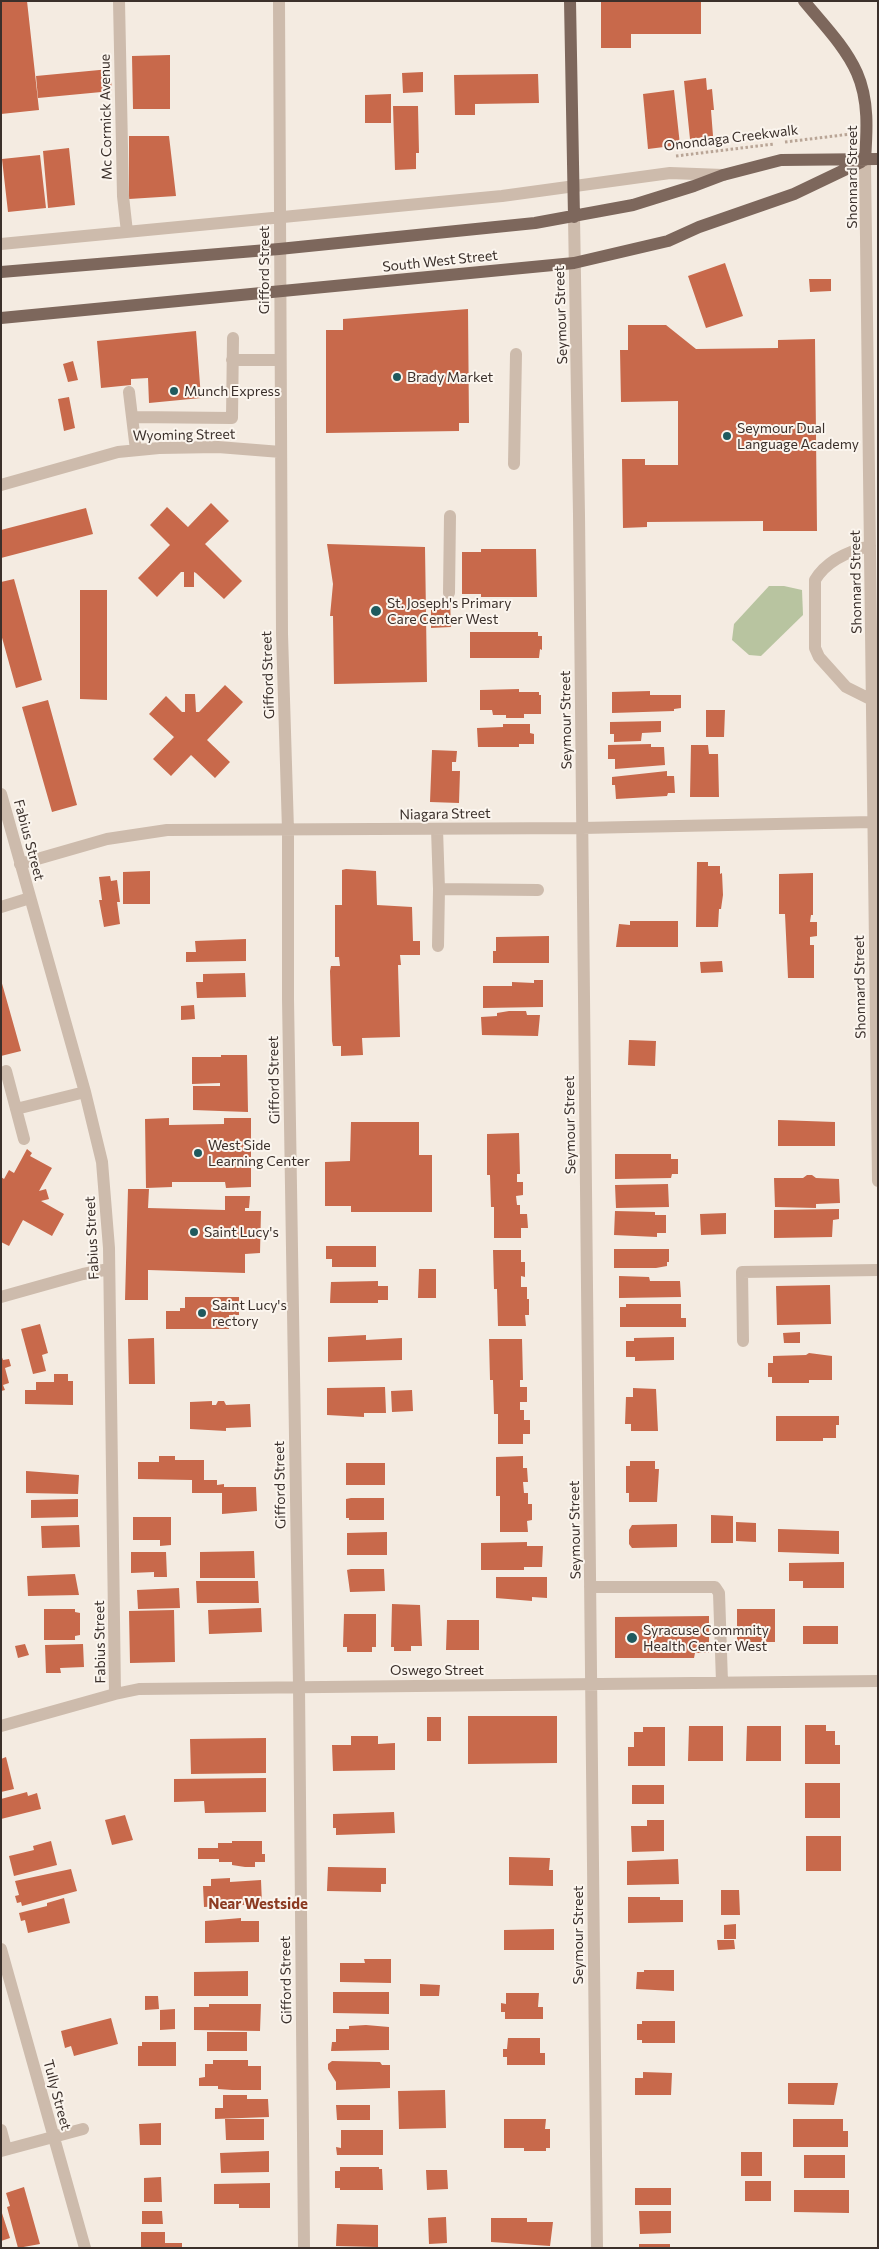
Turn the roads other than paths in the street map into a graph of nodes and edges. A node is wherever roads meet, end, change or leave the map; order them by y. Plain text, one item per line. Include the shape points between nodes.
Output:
1 (119, 1) edge
2 (279, 1) edge
3 (570, 1) edge
4 (804, 1) edge
5 (872, 160) edge
6 (723, 175) junction
7 (572, 188) junction
8 (279, 217) junction
9 (574, 217) junction
10 (127, 232) junction
11 (1, 244) edge
12 (279, 249) junction
13 (574, 263) junction
14 (1, 272) edge
15 (280, 292) junction
16 (1, 318) edge
17 (233, 338) dead end
18 (516, 354) dead end
19 (232, 360) junction
20 (280, 360) junction
21 (873, 370) edge
22 (129, 392) dead end
23 (873, 409) edge
24 (132, 417) junction
25 (136, 450) junction
26 (281, 452) junction
27 (514, 464) dead end
28 (1, 484) edge
29 (450, 516) dead end
30 (870, 546) junction
31 (449, 593) dead end
32 (872, 700) junction
33 (1, 794) edge
34 (873, 822) junction
35 (582, 828) junction
36 (437, 829) junction
37 (288, 830) junction
38 (20, 864) junction
39 (439, 889) junction
40 (538, 890) dead end
41 (30, 898) junction
42 (1, 907) edge
43 (438, 946) dead end
44 (6, 1071) dead end
45 (85, 1092) junction
46 (16, 1109) junction
47 (877, 1115) edge
48 (24, 1139) dead end
49 (878, 1181) edge
50 (109, 1269) junction
51 (878, 1270) edge
52 (1, 1297) edge
53 (743, 1341) dead end
54 (590, 1587) junction
55 (878, 1681) edge
56 (722, 1682) junction
57 (591, 1684) junction
58 (299, 1686) junction
59 (115, 1694) junction
60 (1, 1726) edge
61 (1, 1949) edge
62 (7, 1994) edge
63 (83, 2129) dead end
64 (1, 2130) edge
65 (53, 2138) junction
66 (4, 2150) edge
67 (85, 2248) edge
68 (304, 2248) edge
69 (597, 2248) edge

1 - 10 street, Mc Cormick Avenue via 123,196
2 - 8 street, Gifford Street
3 - 7 main road, Seymour Street
4 - 5 main road, Shonnard Street via 841,47 857,73 864,96
5 - 6 main road, South West Street via 781,160
5 - 13 main road, South West Street via 794,194 668,241
5 - 21 street, Shonnard Street
6 - 7 street, South West Street via 670,173
6 - 9 main road, South West Street via 633,205
7 - 8 street, South West Street
7 - 9 main road, Seymour Street
8 - 10 street, South West Street
8 - 12 street, Gifford Street
9 - 12 main road, South West Street
9 - 13 street, Seymour Street
10 - 11 street, South West Street
12 - 14 main road, South West Street
12 - 15 street, Gifford Street
13 - 15 main road, South West Street
13 - 35 street, Seymour Street via 578,358
15 - 16 main road, South West Street
15 - 20 street, Gifford Street
17 - 19 street
18 - 27 street
19 - 20 street
19 - 24 street via 232,418
20 - 26 street, Gifford Street
21 - 23 street, Shonnard Street
22 - 24 street
23 - 30 street, Shonnard Street
24 - 25 street
25 - 26 street, Wyoming Street via 218,447
25 - 28 street, Wyoming Street
26 - 37 street, Gifford Street
29 - 31 street
30 - 32 street, Shonnard Street
30 - 32 street via 847,551 815,580 815,648 846,687
32 - 34 street, Shonnard Street
33 - 38 street, Fabius Street
34 - 35 street, Niagara Street
34 - 47 street, Shonnard Street
35 - 36 street, Niagara Street
35 - 54 street, Seymour Street
36 - 37 street, Niagara Street
36 - 39 street
37 - 38 street, Niagara Street via 167,830 107,839
37 - 58 street, Gifford Street
38 - 41 street, Fabius Street
39 - 40 street
39 - 43 street
41 - 42 street
41 - 45 street, Fabius Street
44 - 46 street
45 - 46 street
45 - 50 street, Fabius Street via 102,1162
46 - 48 street
47 - 49 street, Shonnard Street
50 - 52 street
50 - 59 street, Fabius Street
51 - 53 street via 742,1272
54 - 56 street via 715,1588 719,1593
54 - 57 street, Seymour Street
55 - 56 street, Oswego Street
56 - 57 street, Oswego Street
57 - 58 street, Oswego Street
57 - 69 street, Seymour Street
58 - 59 street, Oswego Street via 140,1689
58 - 68 street, Gifford Street
59 - 60 street, Oswego Street
61 - 62 street, Tully Street
62 - 65 street, Tully Street
63 - 65 street
64 - 66 street
65 - 66 street
65 - 67 street, Tully Street

